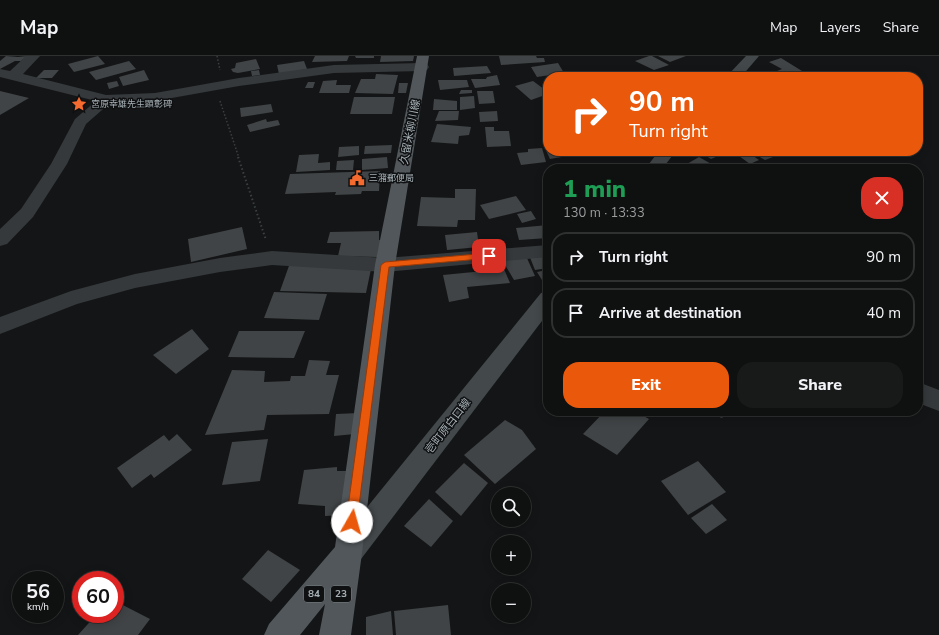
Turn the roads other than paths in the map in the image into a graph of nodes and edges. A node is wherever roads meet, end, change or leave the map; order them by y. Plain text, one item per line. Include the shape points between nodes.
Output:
1 (34, 56) edge
2 (753, 56) edge
3 (422, 61) edge
4 (738, 72) edge
5 (7, 74) edge
6 (106, 98) junction
7 (664, 156) edge
8 (657, 164) edge
9 (0, 240) edge
10 (543, 251) edge
11 (385, 265) junction
12 (543, 304) edge
13 (0, 326) edge
14 (923, 394) edge
15 (939, 401) edge
16 (348, 553) junction
17 (280, 635) edge
18 (335, 635) edge

1 - 5 street
2 - 4 main road
3 - 6 street via 334,69 155,97
3 - 11 main road, 久留米柳川線 / 23
5 - 6 street
6 - 9 street via 80,122 59,164 27,213
7 - 8 main road
10 - 11 street
11 - 13 street via 272,258 220,265 135,281 71,298
11 - 16 main road, 久留米柳川線 / 23
12 - 16 main road, 壱町原白口線
14 - 15 street
16 - 17 main road, 84
16 - 18 main road, 久留米柳川線 / 23

